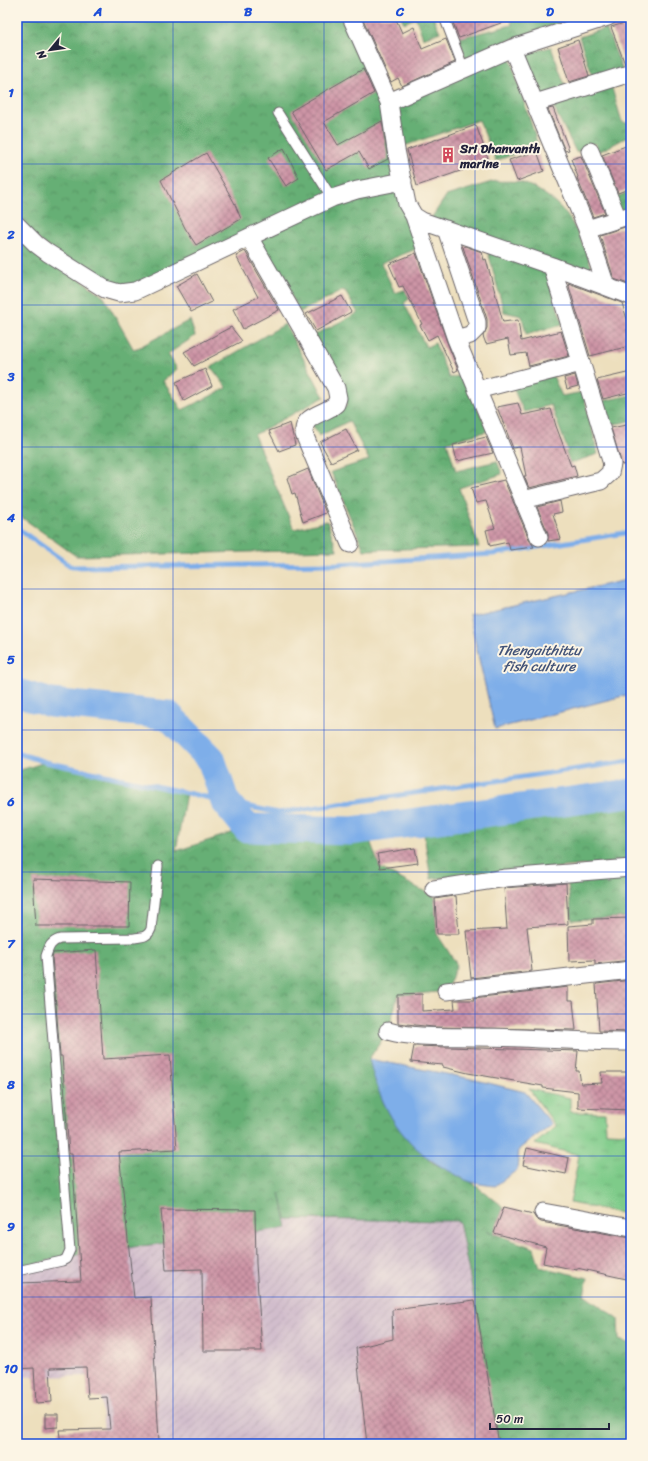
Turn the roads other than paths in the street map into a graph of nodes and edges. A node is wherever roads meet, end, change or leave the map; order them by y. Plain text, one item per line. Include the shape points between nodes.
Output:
1 (350, 17) edge
2 (444, 17) edge
3 (608, 17) edge
4 (512, 48) junction
5 (464, 69) junction
6 (631, 73) edge
7 (389, 102) junction
8 (535, 103) junction
9 (278, 113) dead end
10 (590, 150) dead end
11 (403, 181) junction
12 (332, 198) junction
13 (414, 216) junction
14 (624, 217) edge
15 (17, 225) edge
16 (446, 229) junction
17 (587, 229) junction
18 (249, 237) junction
19 (552, 266) junction
20 (606, 286) junction
21 (631, 296) edge
22 (456, 339) junction
23 (581, 363) junction
24 (477, 390) junction
25 (523, 500) junction
26 (539, 537) dead end
27 (350, 544) dead end
28 (158, 866) dead end
29 (631, 868) edge
30 (434, 889) dead end
31 (631, 970) edge
32 (446, 991) dead end
33 (388, 1031) dead end
34 (631, 1042) edge
35 (543, 1212) dead end
36 (631, 1228) edge
37 (17, 1271) edge

1 - 7 street
2 - 5 lane
3 - 4 street
4 - 5 street
4 - 8 street
5 - 7 street
6 - 8 street
7 - 11 street
8 - 17 street
9 - 12 lane
10 - 14 street
11 - 12 street
11 - 13 street via 408,204
12 - 18 street
13 - 16 street
13 - 22 street
14 - 17 street
15 - 18 street via 48,253 105,289 119,293 135,291
16 - 19 street
16 - 22 street via 477,322 474,332
17 - 20 street
18 - 27 street via 336,388 336,404 307,420 303,426 304,434
19 - 20 street
19 - 23 street
20 - 21 street
22 - 24 street
23 - 24 street
23 - 25 street via 612,464 610,473 601,481
24 - 25 street
25 - 26 street
28 - 37 lane via 149,934 134,938 60,939 48,947 46,956 70,1250 66,1259 62,1261
29 - 30 street via 506,878
31 - 32 street
33 - 34 street via 437,1037
35 - 36 street

